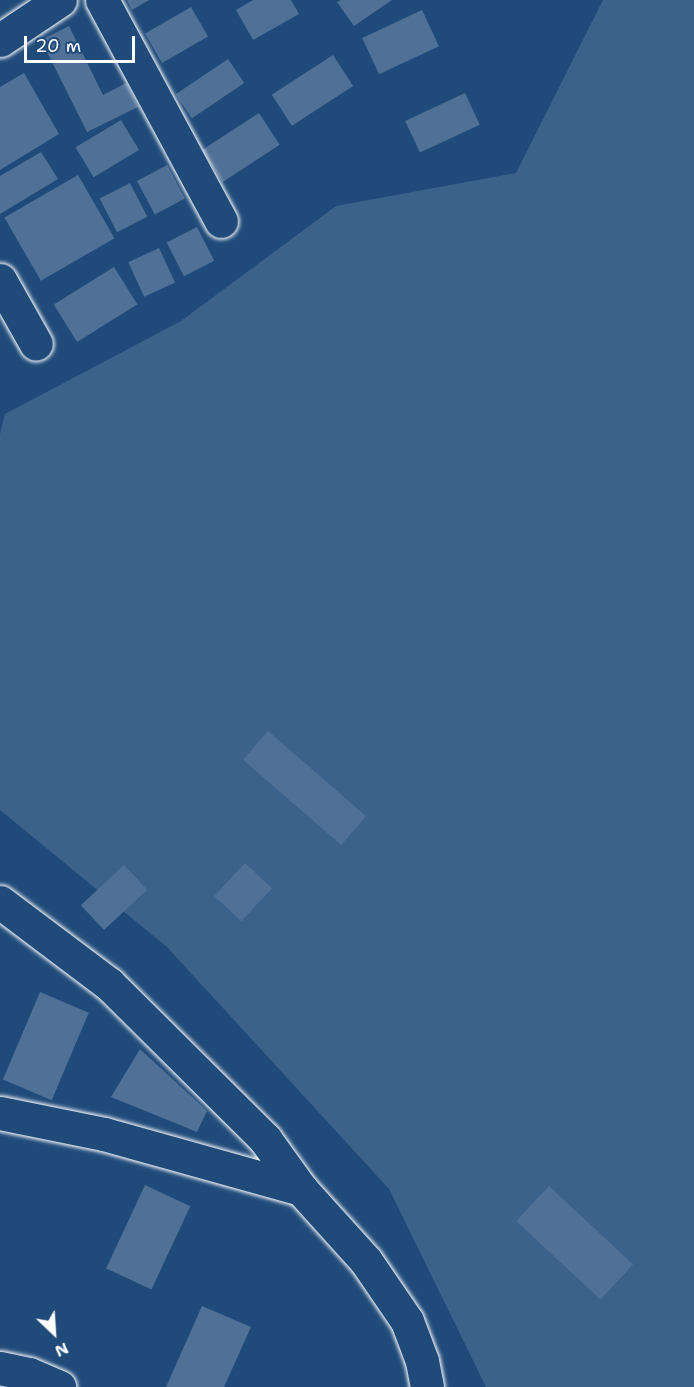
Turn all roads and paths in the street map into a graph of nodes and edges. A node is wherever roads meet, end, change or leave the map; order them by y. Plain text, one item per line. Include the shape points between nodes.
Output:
1 (60, 0) edge
2 (102, 0) edge
3 (0, 40) edge
4 (221, 221) dead end
5 (0, 279) edge
6 (36, 344) dead end
7 (0, 902) edge
8 (0, 1113) edge
9 (302, 1189) junction
10 (17, 1376) edge
11 (59, 1387) edge
12 (428, 1387) edge

1 - 3 street
2 - 4 street
5 - 6 street
7 - 9 street via 141,1013 264,1139
8 - 9 street via 104,1134
9 - 12 street via 366,1261 407,1321
10 - 11 street

